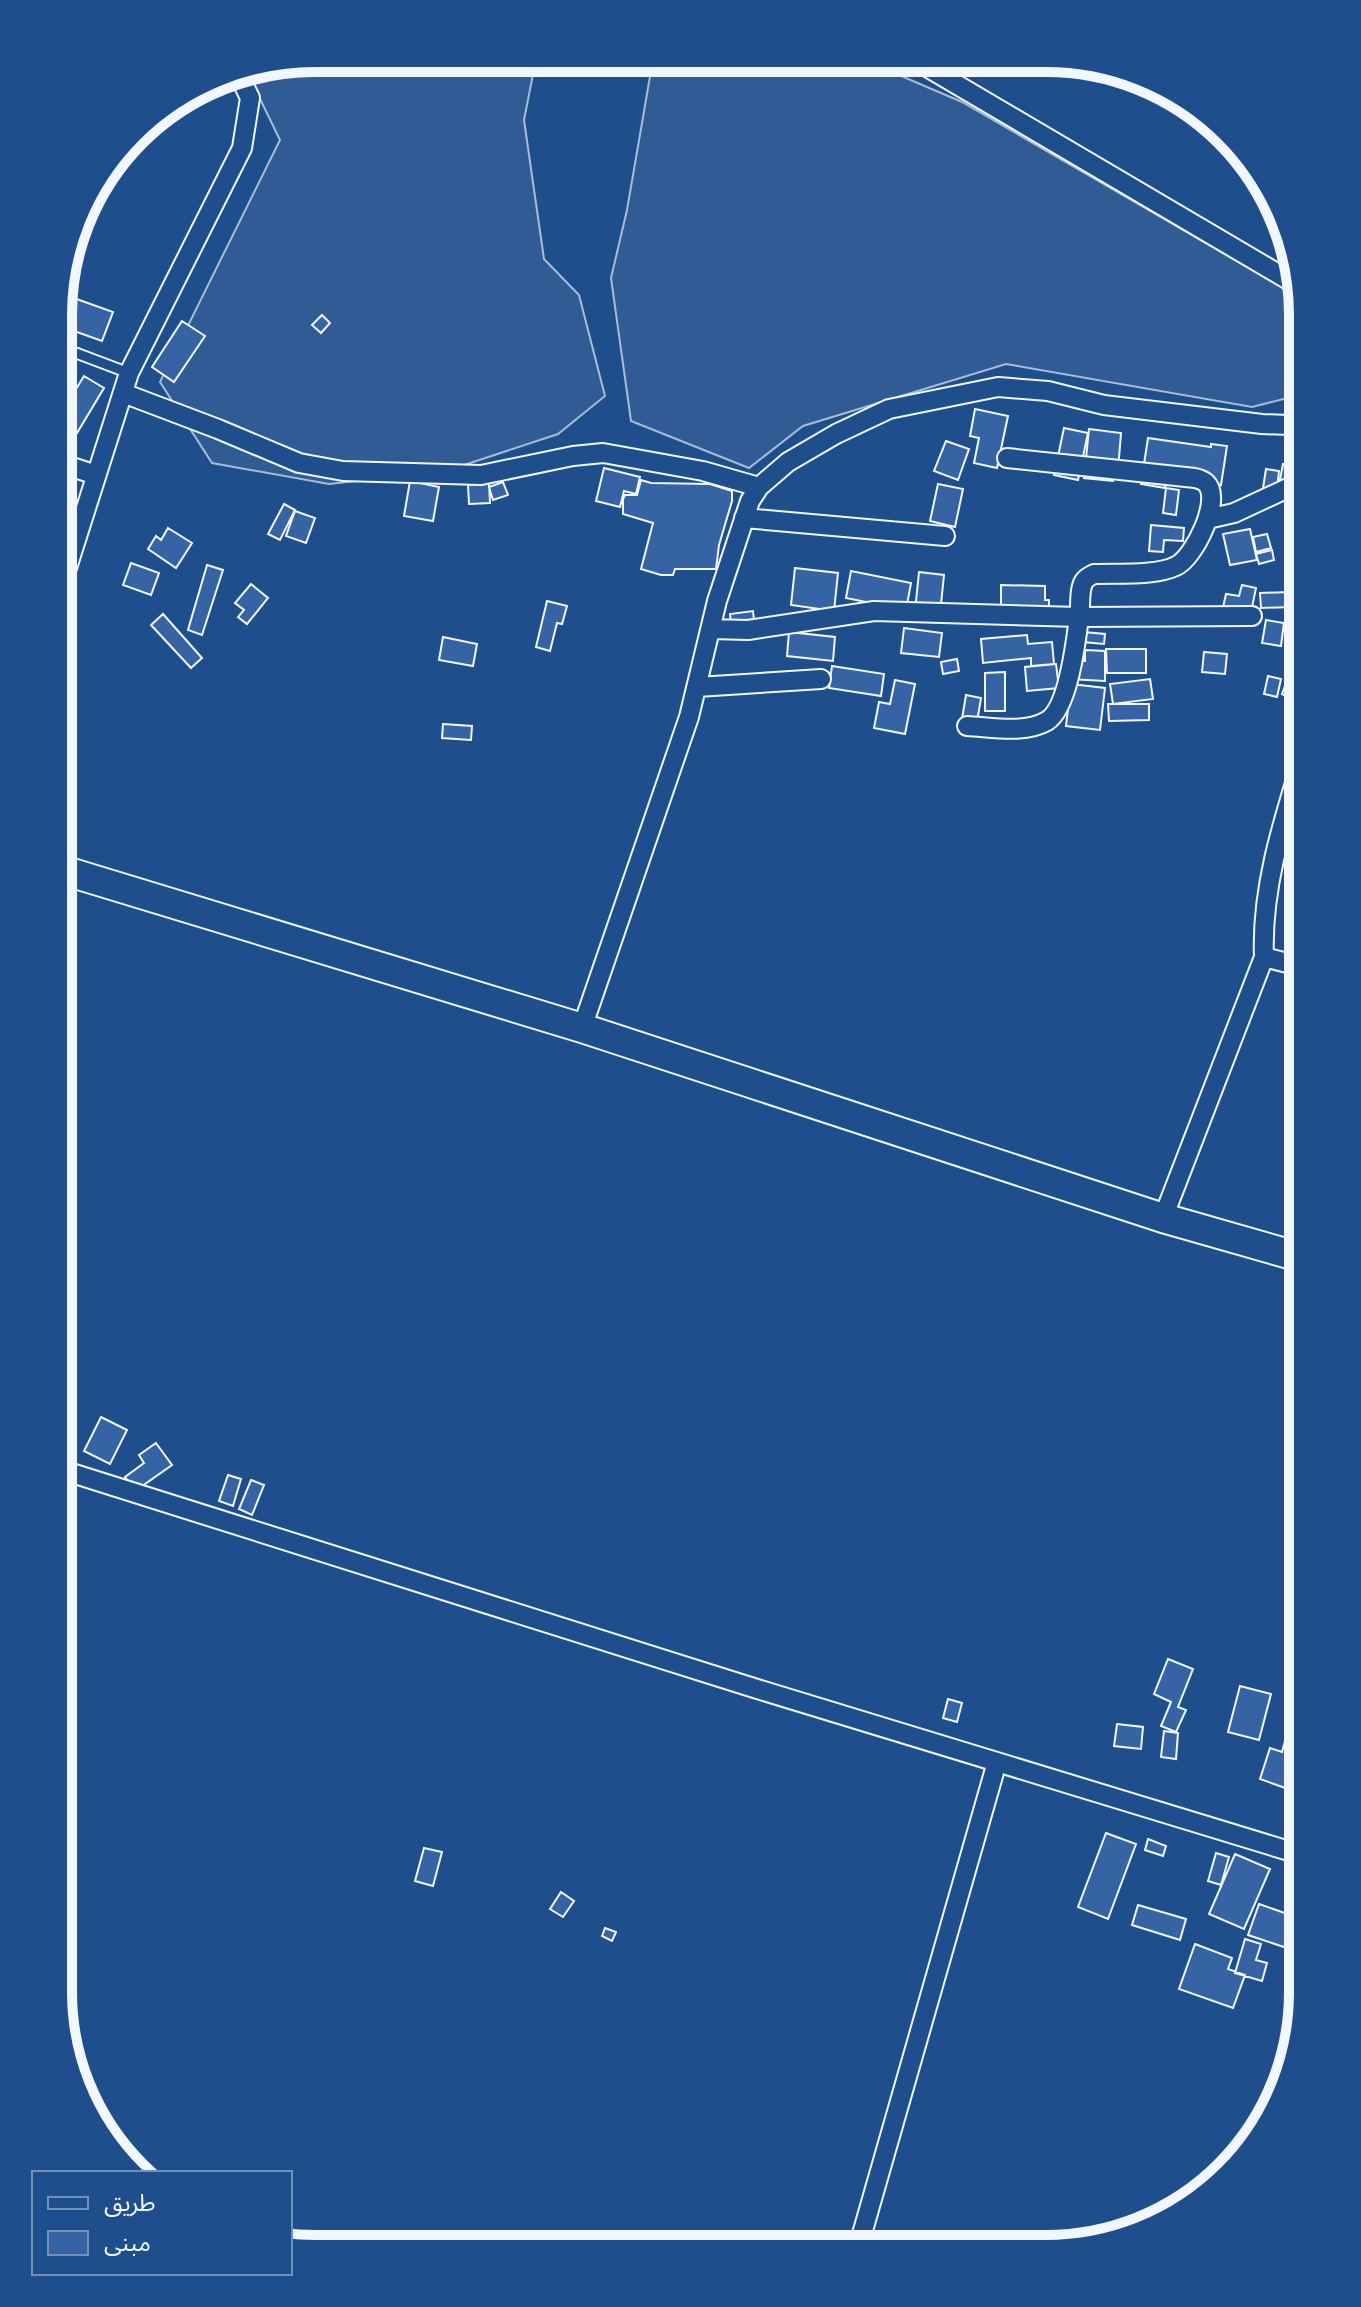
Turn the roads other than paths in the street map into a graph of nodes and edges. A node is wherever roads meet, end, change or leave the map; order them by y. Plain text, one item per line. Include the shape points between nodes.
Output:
1 (935, 72) edge
2 (243, 83) edge
3 (1286, 279) edge
4 (72, 352) edge
5 (129, 373) junction
6 (123, 393) junction
7 (1289, 424) edge
8 (1007, 458) dead end
9 (72, 467) edge
10 (96, 475) junction
11 (759, 487) junction
12 (1289, 488) edge
13 (744, 518) junction
14 (1208, 519) junction
15 (945, 536) dead end
16 (72, 552) edge
17 (1252, 616) dead end
18 (1079, 617) junction
19 (711, 629) junction
20 (821, 679) dead end
21 (697, 687) junction
22 (967, 726) dead end
23 (1289, 809) edge
24 (72, 872) edge
25 (1264, 957) junction
26 (1289, 963) edge
27 (582, 1028) junction
28 (1163, 1218) junction
29 (1288, 1254) edge
30 (72, 1473) edge
31 (997, 1762) junction
32 (1288, 1851) edge
33 (862, 2235) edge

1 - 3 street
2 - 5 street via 250,98 242,148
4 - 5 lane
5 - 6 street
6 - 10 street
6 - 11 street via 299,463 343,471 481,475 603,453
7 - 11 street via 1159,413 1048,391 998,387 889,409 788,462
8 - 14 street via 1195,478 1210,490
9 - 10 street
10 - 16 street
11 - 13 street
12 - 14 street
13 - 15 street
13 - 19 street
14 - 18 street via 1177,566 1086,577
17 - 18 street
18 - 19 street via 874,611 748,630
18 - 22 street via 1056,713 1033,726
19 - 21 street
20 - 21 street
21 - 27 street
23 - 25 street via 1263,924
24 - 27 main road
25 - 26 street
25 - 28 street
27 - 28 main road
28 - 29 main road
30 - 31 street
31 - 32 street
31 - 33 street

